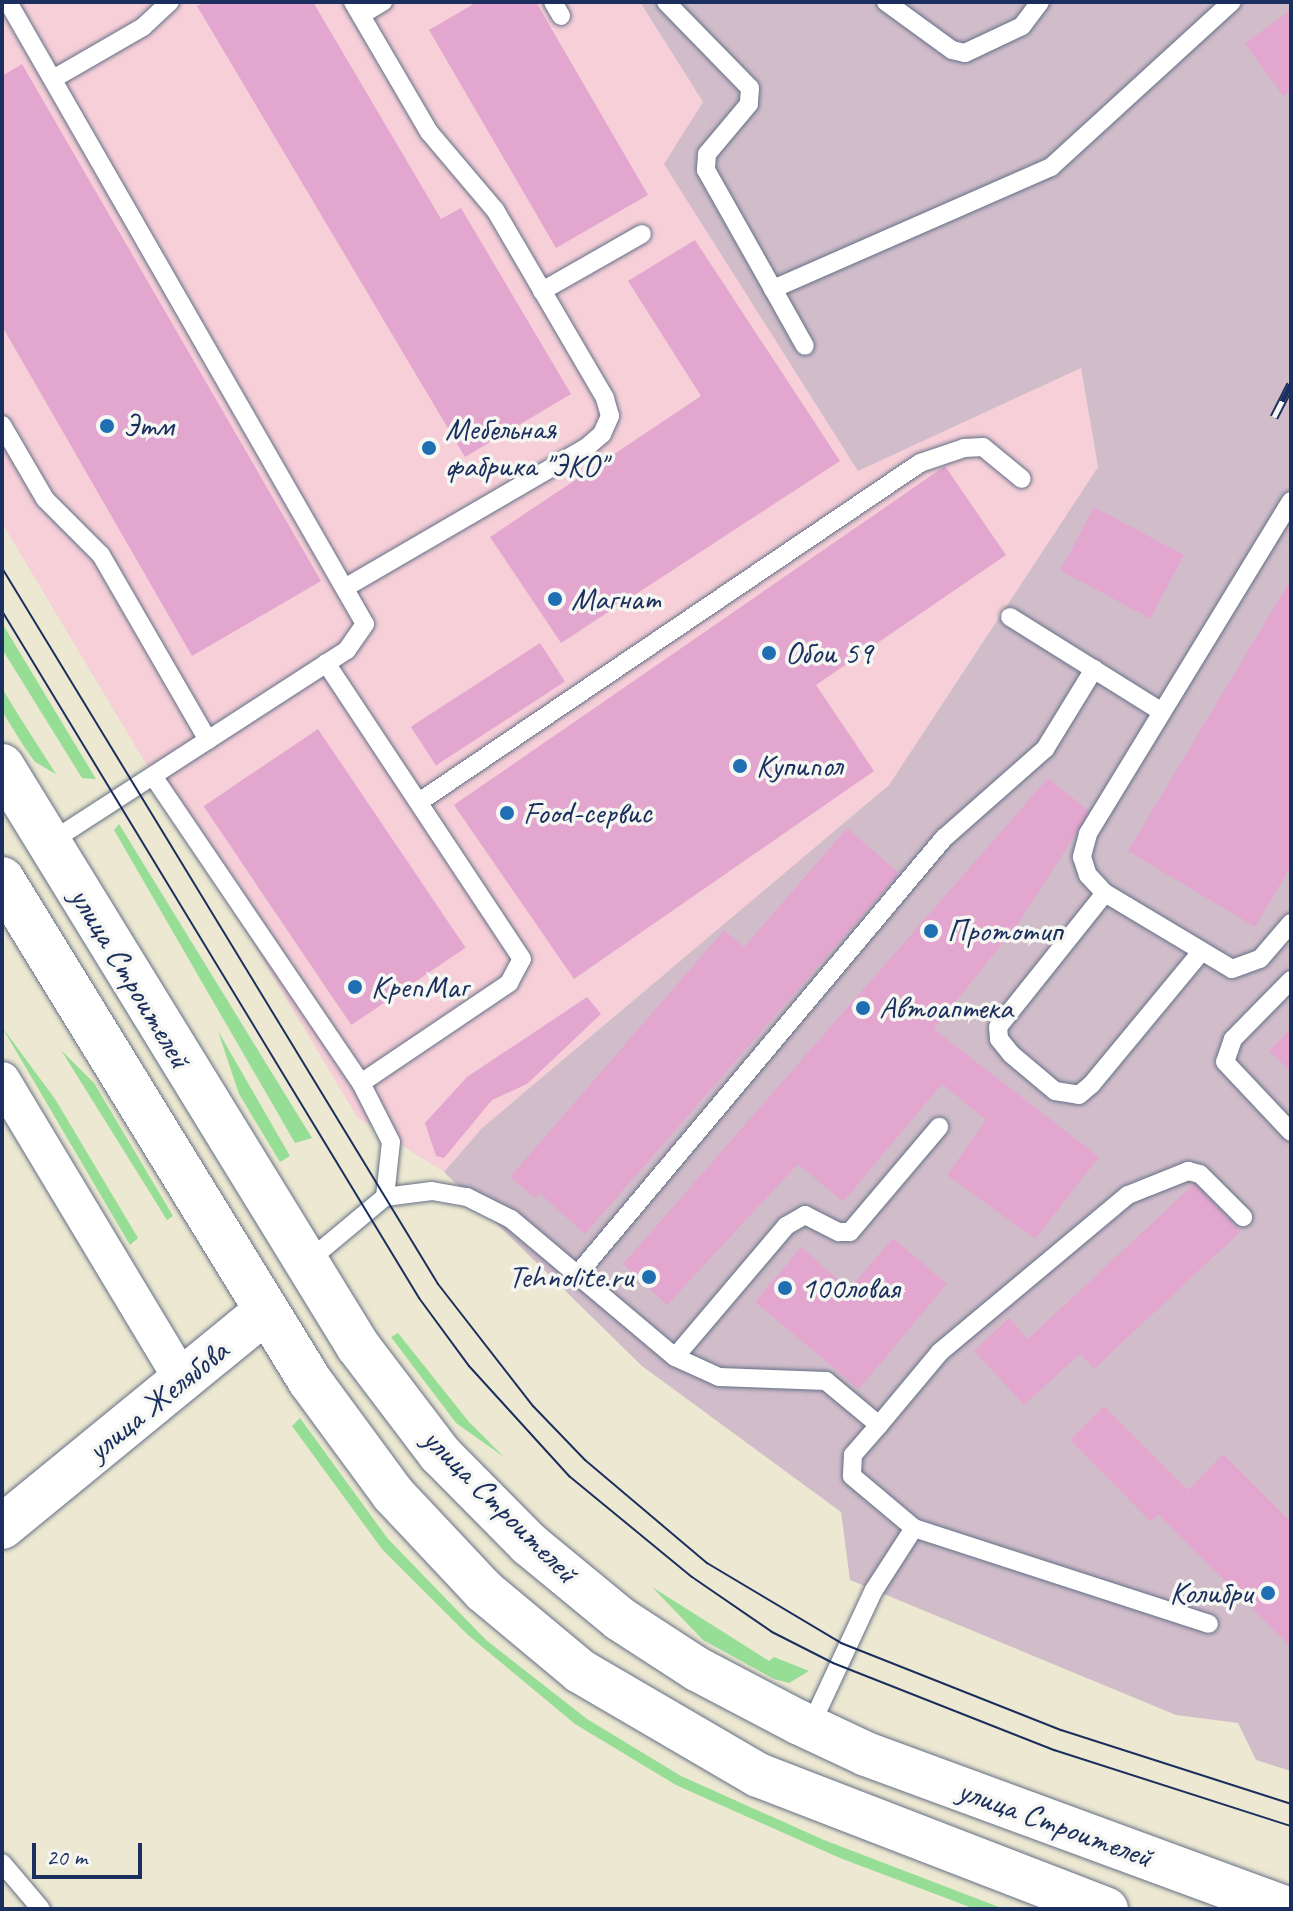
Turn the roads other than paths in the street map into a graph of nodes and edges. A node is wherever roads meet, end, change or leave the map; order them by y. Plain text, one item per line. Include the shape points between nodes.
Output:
1 (8, 2) edge
2 (170, 2) edge
3 (383, 2) edge
4 (666, 2) edge
5 (886, 2) edge
6 (1040, 2) edge
7 (1232, 2) edge
8 (357, 8) edge
9 (53, 79) junction
10 (642, 234) dead end
11 (773, 289) junction
12 (542, 291) junction
13 (805, 346) dead end
14 (2, 425) edge
15 (1022, 479) dead end
16 (1291, 501) edge
17 (348, 586) junction
18 (1010, 617) dead end
19 (326, 663) junction
20 (1094, 669) junction
21 (1162, 712) junction
22 (208, 740) junction
23 (2, 766) edge
24 (153, 776) junction
25 (419, 802) junction
26 (49, 844) junction
27 (2, 879) edge
28 (1105, 893) junction
29 (1291, 923) edge
30 (1201, 952) junction
31 (1291, 980) edge
32 (2, 1080) edge
33 (361, 1083) junction
34 (939, 1127) dead end
35 (1291, 1132) edge
36 (385, 1197) junction
37 (1243, 1217) dead end
38 (304, 1264) junction
39 (577, 1275) junction
40 (265, 1312) junction
41 (675, 1357) junction
42 (182, 1380) junction
43 (879, 1425) junction
44 (2, 1527) edge
45 (914, 1528) junction
46 (1209, 1624) dead end
47 (810, 1727) junction
48 (2, 1863) edge
49 (41, 1909) edge
50 (1106, 1909) edge
51 (1287, 1909) edge

1 - 9 lane
2 - 9 lane via 143,27
3 - 8 lane
4 - 11 lane via 750,88 749,104 707,154 706,170
5 - 6 lane via 952,50 965,53 1022,26
7 - 11 lane via 1051,167
8 - 12 lane via 429,132 495,210
9 - 17 lane
10 - 12 lane
11 - 13 lane
12 - 17 lane via 605,398 610,416 602,434
14 - 22 lane via 45,499 101,555
15 - 25 lane via 983,447 920,463
16 - 21 lane
17 - 19 lane via 365,624 358,640
18 - 20 lane
19 - 22 lane
19 - 25 lane
20 - 21 lane
20 - 39 lane via 1045,749 944,838
21 - 28 lane via 1088,834 1082,857 1088,875
22 - 24 lane
23 - 26 main road, улица Строителей
24 - 26 lane
24 - 33 lane
25 - 33 lane via 522,959 509,983
26 - 38 main road, улица Строителей
27 - 40 main road, улица Строителей
28 - 30 lane
28 - 30 lane via 998,1027 999,1039 1011,1054 1055,1091 1079,1095 1091,1085
29 - 30 lane via 1280,941 1246,968 1232,969
31 - 35 lane via 1233,1039 1225,1062
32 - 42 street
33 - 36 lane via 391,1142
34 - 41 lane via 850,1232 805,1215 786,1226
36 - 38 lane
36 - 39 lane via 432,1191 467,1197 511,1219
37 - 43 lane via 1200,1174 1188,1171 1128,1195 940,1352
38 - 40 main road, улица Желябова
38 - 47 main road, улица Строителей via 440,1454 529,1544 633,1627 697,1669
39 - 41 lane
40 - 42 main road, улица Желябова
40 - 50 main road, улица Строителей via 393,1494 484,1591 580,1671 758,1775
41 - 43 lane via 719,1377 826,1381
42 - 44 main road, улица Желябова
43 - 45 lane via 853,1455 852,1476
45 - 46 lane
45 - 47 lane via 874,1590
47 - 51 main road, улица Строителей via 866,1754
48 - 49 lane

